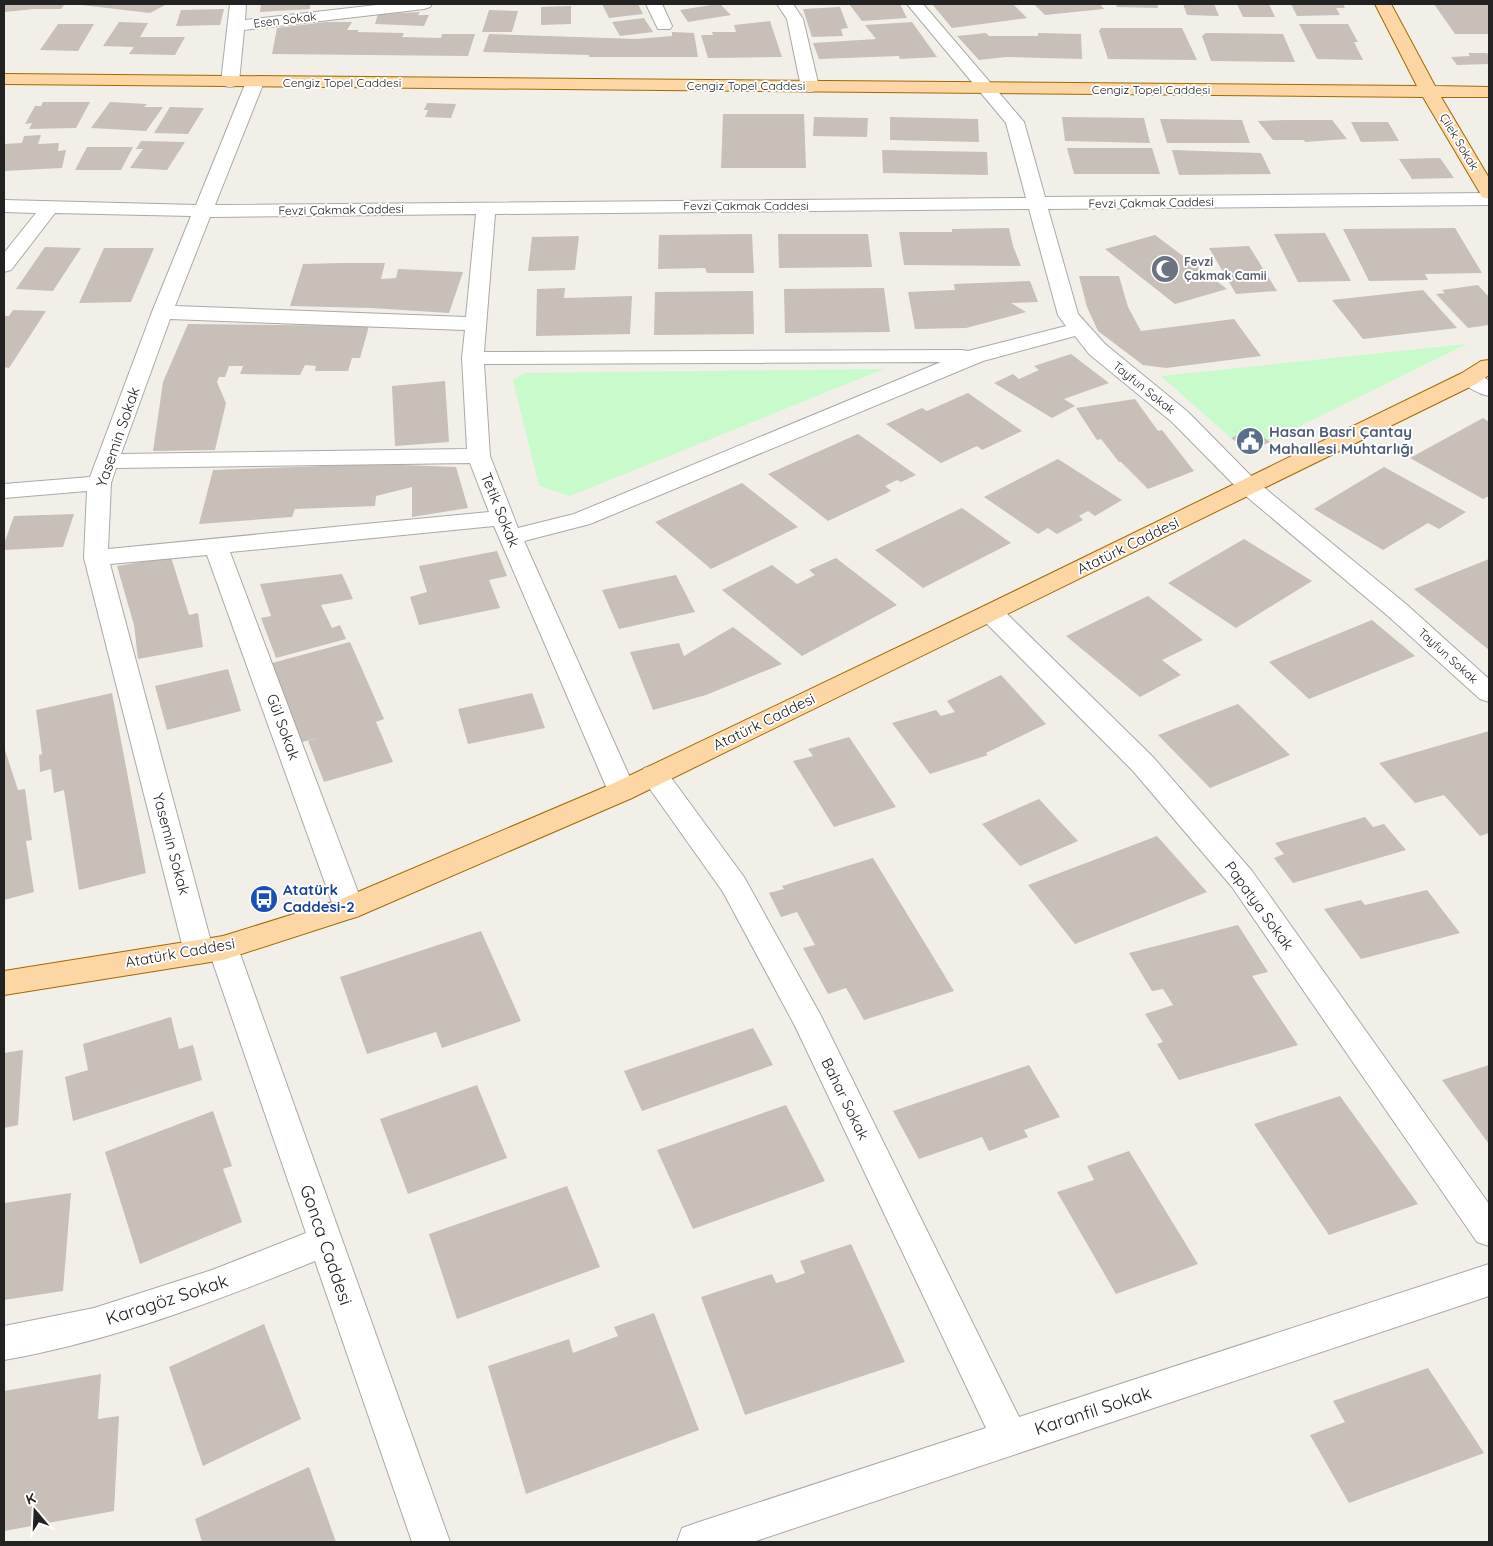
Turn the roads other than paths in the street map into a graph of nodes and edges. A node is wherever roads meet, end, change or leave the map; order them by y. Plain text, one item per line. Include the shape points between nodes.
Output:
1 (238, 4) edge
2 (424, 4) edge
3 (654, 4) edge
4 (785, 4) edge
5 (915, 4) edge
6 (1384, 4) edge
7 (236, 26) junction
8 (664, 26) dead end
9 (4, 79) edge
10 (230, 82) junction
11 (255, 82) junction
12 (810, 87) junction
13 (986, 88) junction
14 (1429, 92) junction
15 (1489, 92) edge
16 (1489, 192) edge
17 (1489, 199) edge
18 (1037, 204) junction
19 (4, 206) edge
20 (48, 208) junction
21 (486, 208) junction
22 (202, 211) junction
23 (4, 266) edge
24 (162, 312) junction
25 (477, 324) junction
26 (1079, 329) junction
27 (975, 356) junction
28 (473, 358) junction
29 (1483, 378) edge
30 (479, 456) junction
31 (108, 461) junction
32 (99, 483) junction
33 (1248, 486) junction
34 (4, 491) edge
35 (506, 527) junction
36 (216, 546) junction
37 (96, 558) junction
38 (991, 613) junction
39 (1489, 693) edge
40 (654, 775) junction
41 (622, 791) junction
42 (349, 908) junction
43 (211, 950) junction
44 (4, 983) edge
45 (1489, 1231) edge
46 (325, 1241) junction
47 (1489, 1280) edge
48 (4, 1343) edge
49 (1010, 1439) junction
50 (430, 1542) edge
51 (696, 1542) edge

1 - 7 street
2 - 7 street, Esen Sokak
3 - 8 street
4 - 12 street via 795,19
5 - 13 street, Tayfun Sokak
6 - 14 main road, Çilek Sokak
7 - 10 street
9 - 10 main road, Cengiz Topel Caddesi
10 - 11 main road, Cengiz Topel Caddesi
11 - 12 main road, Cengiz Topel Caddesi
11 - 22 street, Yasemin Sokak
12 - 13 main road, Cengiz Topel Caddesi
13 - 14 main road, Cengiz Topel Caddesi
13 - 18 street, Tayfun Sokak via 1015,122
14 - 15 main road, Cengiz Topel Caddesi
14 - 16 main road, Çilek Sokak
17 - 18 street, Fevzi Çakmak Caddesi
18 - 21 street, Fevzi Çakmak Caddesi
18 - 26 street, Tayfun Sokak via 1068,316
19 - 20 street, Fevzi Çakmak Caddesi
20 - 22 street, Fevzi Çakmak Caddesi
20 - 23 street
21 - 22 street, Fevzi Çakmak Caddesi
21 - 25 street, Tetik Sokak
22 - 24 street, Yasemin Sokak
24 - 25 street
24 - 31 street, Yasemin Sokak
25 - 28 street, Tetik Sokak
26 - 27 street
26 - 33 street, Tayfun Sokak via 1097,349 1180,417
27 - 28 street
27 - 35 street via 582,519
28 - 30 street, Tetik Sokak
29 - 33 main road, Atatürk Caddesi
30 - 31 street
30 - 35 street, Tetik Sokak
31 - 32 street, Yasemin Sokak
32 - 34 street
32 - 37 street, Yasemin Sokak
33 - 38 main road, Atatürk Caddesi
33 - 39 street, Tayfun Sokak via 1397,610
35 - 36 street
35 - 41 street, Tetik Sokak
36 - 37 street
36 - 42 street, Gül Sokak
37 - 43 street, Yasemin Sokak
38 - 40 main road, Atatürk Caddesi
38 - 45 street, Papatya Sokak via 1143,764 1242,879
40 - 41 main road, Atatürk Caddesi
40 - 49 street, Bahar Sokak via 734,885 809,1024
41 - 42 main road, Atatürk Caddesi
42 - 43 main road, Atatürk Caddesi
43 - 44 main road, Atatürk Caddesi
43 - 46 street, Gonca Caddesi
46 - 48 street, Karagöz Sokak via 215,1285 94,1324
46 - 50 street, Gonca Caddesi
47 - 49 street, Karanfil Sokak
49 - 51 street, Karanfil Sokak

